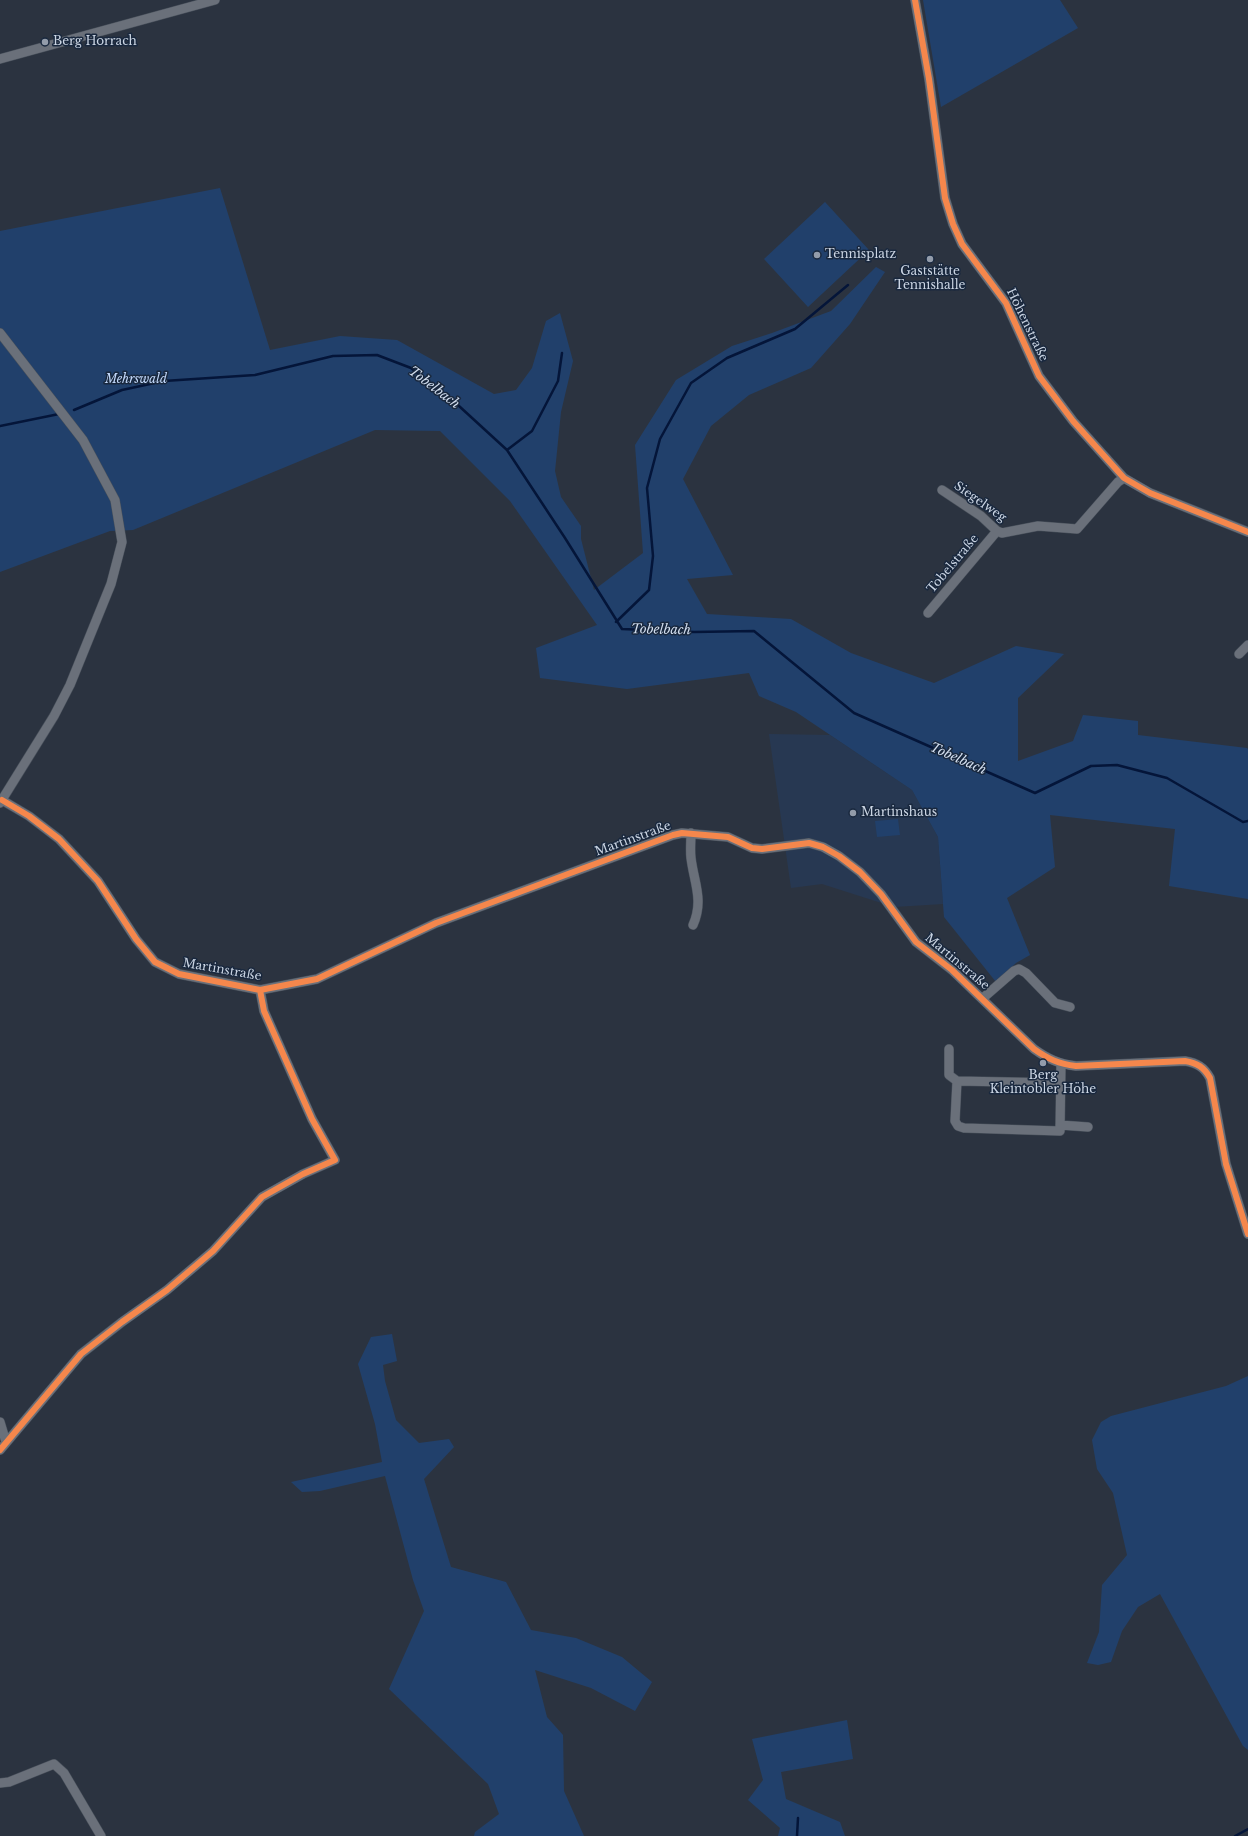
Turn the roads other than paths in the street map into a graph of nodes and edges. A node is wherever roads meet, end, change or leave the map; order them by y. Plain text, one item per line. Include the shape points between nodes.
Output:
1 (215, 0) edge
2 (915, 0) edge
3 (0, 59) edge
4 (0, 333) edge
5 (1124, 478) junction
6 (942, 490) dead end
7 (997, 531) junction
8 (1248, 532) edge
9 (928, 613) dead end
10 (1248, 645) edge
11 (1239, 654) dead end
12 (1, 801) edge
13 (691, 833) junction
14 (693, 925) dead end
15 (260, 990) junction
16 (983, 998) junction
17 (1070, 1007) dead end
18 (949, 1049) dead end
19 (1061, 1064) junction
20 (957, 1081) junction
21 (1060, 1083) junction
22 (1060, 1125) junction
23 (1088, 1127) dead end
24 (1248, 1234) edge
25 (0, 1422) edge
26 (6, 1442) junction
27 (0, 1450) edge
28 (0, 1783) edge
29 (101, 1836) edge

1 - 3 street
2 - 5 street, Höhenstraße via 929,79 945,198 953,224 962,244 1006,303 1039,376 1073,420
4 - 12 street via 83,440 115,500 122,542 111,584 70,685 54,716
5 - 7 street, Siegelweg via 1078,529 1038,526 1011,532
5 - 8 street, Höhenstraße via 1150,493
6 - 7 street, Siegelweg via 981,516
7 - 9 street, Tobelstraße
10 - 11 street
12 - 15 street, Martinstraße via 29,816 59,839 98,881 136,939 155,962 179,974
13 - 14 street via 691,858 698,889 698,909
13 - 15 street, Martinstraße via 673,835 479,905 317,978
13 - 16 street, Martinstraße via 733,838 762,850 809,843 840,856 881,894 916,942
15 - 26 street via 264,1011 312,1119 335,1160 262,1197 214,1251 82,1354
16 - 17 street via 1019,969 1055,1002
16 - 19 street, Martinstraße via 1034,1049 1046,1058
18 - 20 street via 949,1072
19 - 21 street
19 - 24 street, Martinstraße via 1076,1066 1185,1061 1204,1069 1210,1078 1226,1164
20 - 21 street
20 - 22 street via 955,1121 958,1126 1060,1132
21 - 22 street
22 - 23 street
25 - 26 street
26 - 27 street
28 - 29 street via 9,1782 54,1764 64,1773

